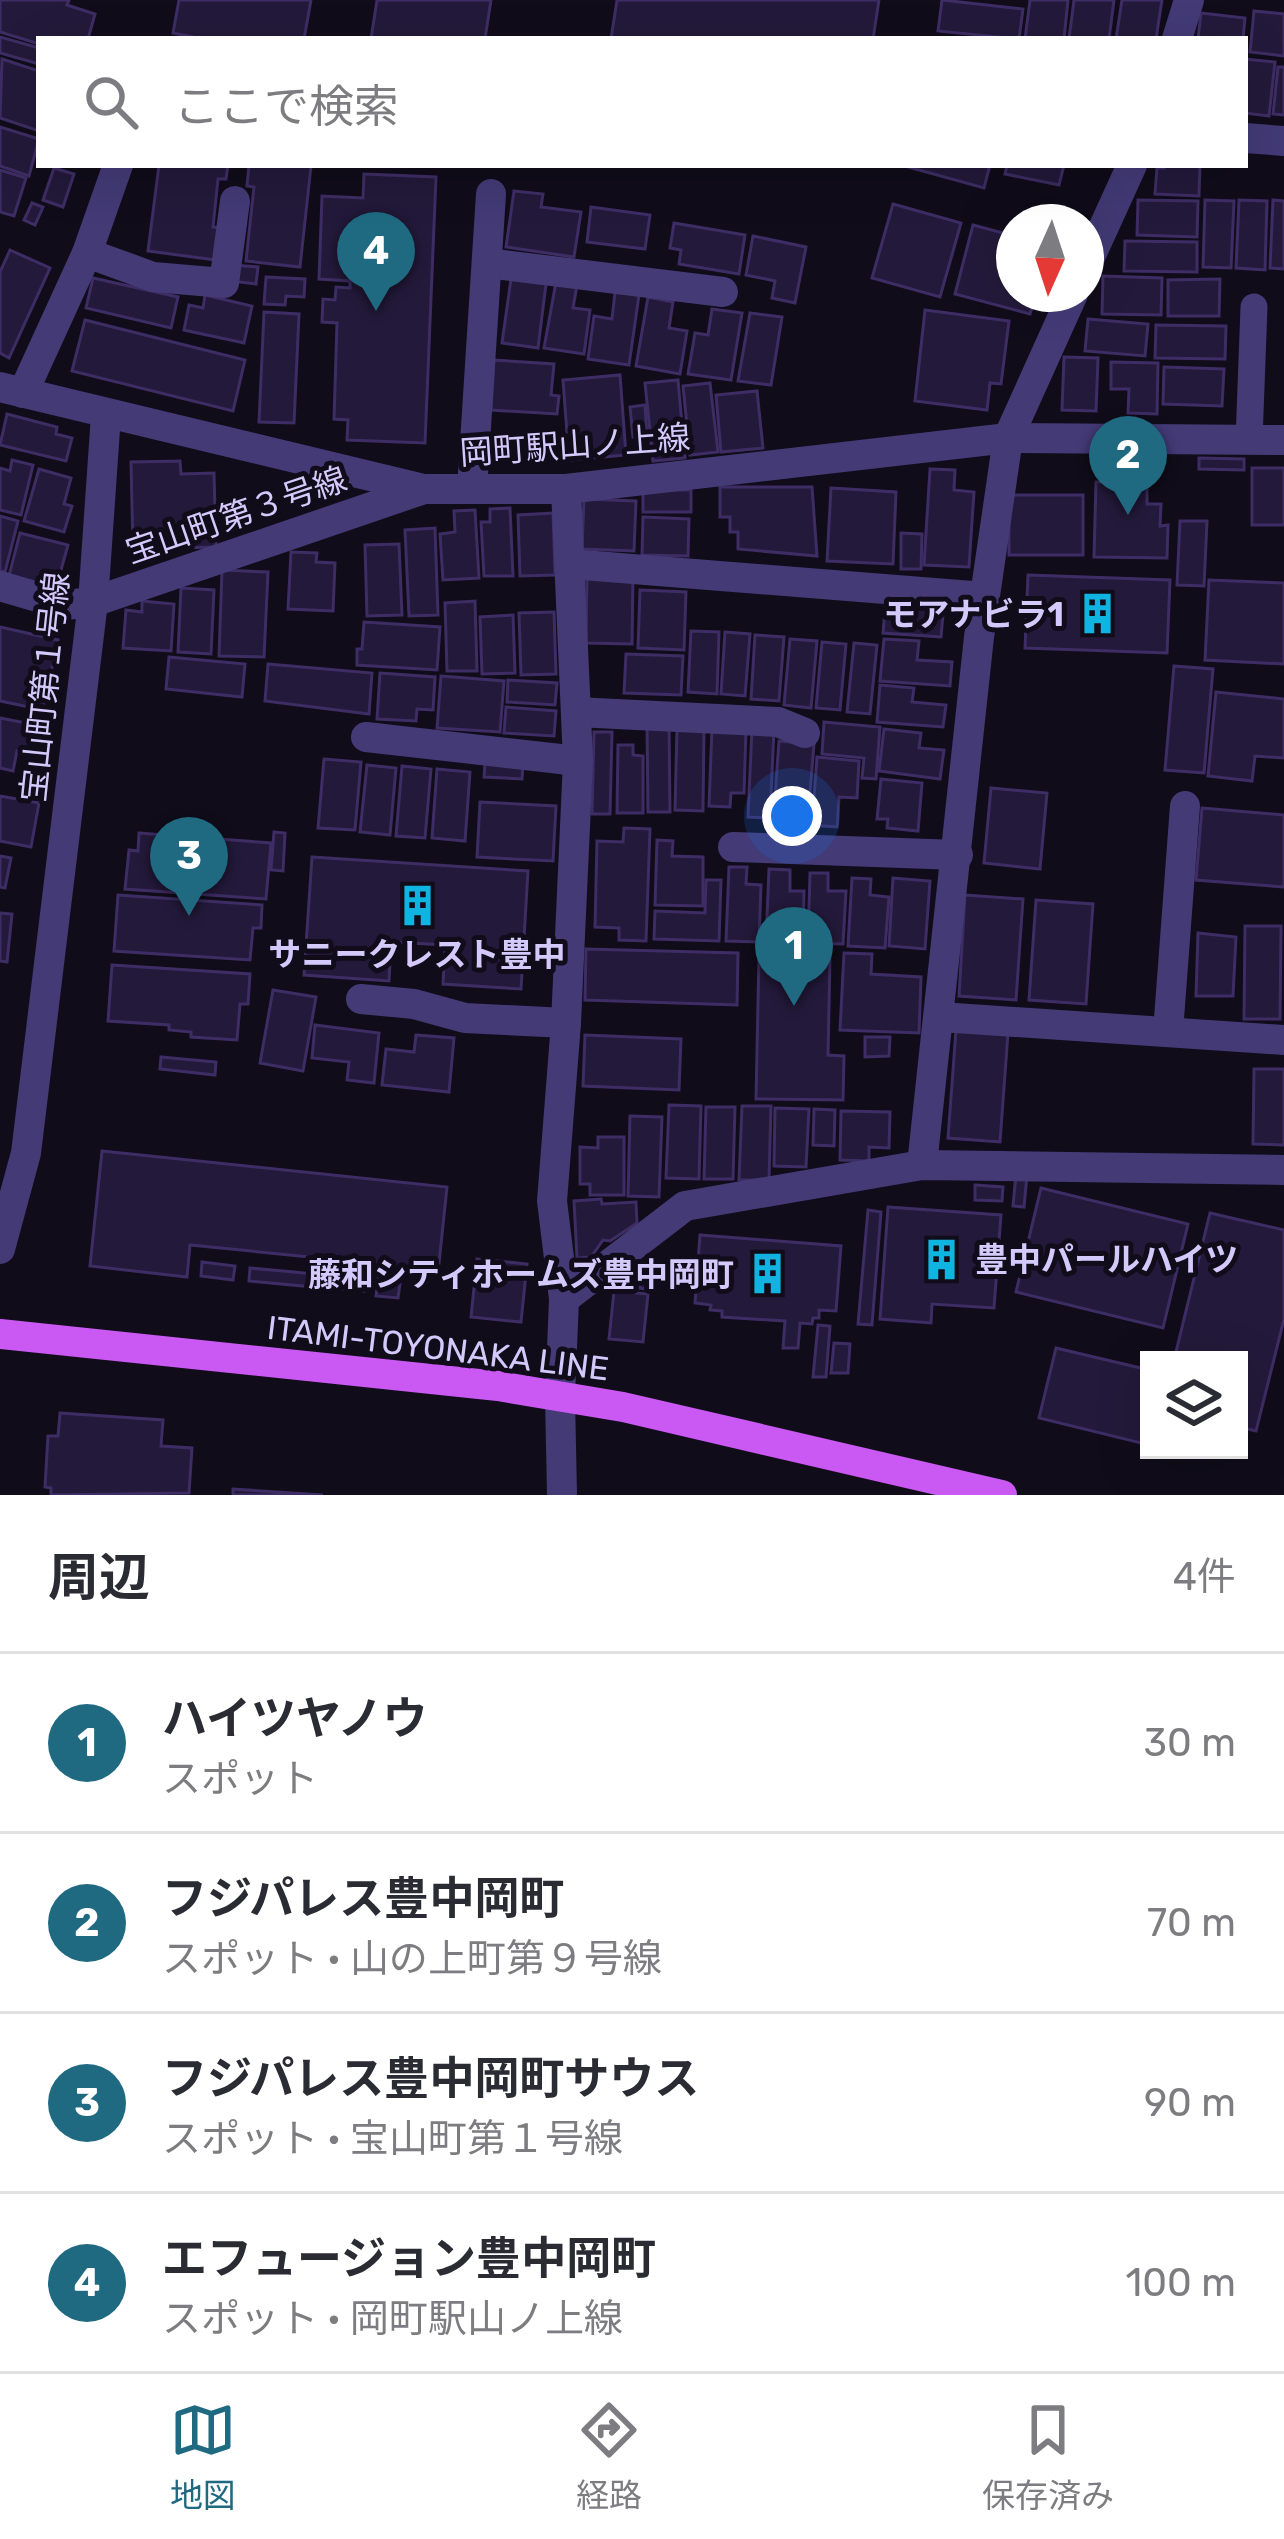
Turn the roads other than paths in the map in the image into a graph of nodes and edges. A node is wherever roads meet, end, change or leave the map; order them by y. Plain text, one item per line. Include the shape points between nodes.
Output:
1 (1189, 0) edge
2 (1178, 36) edge
3 (1248, 138) edge
4 (1284, 140) edge
5 (117, 168) edge
6 (1131, 168) edge
7 (491, 194) dead end
8 (235, 202) dead end
9 (1104, 226) edge
10 (87, 253) junction
11 (487, 262) junction
12 (723, 292) dead end
13 (1254, 308) dead end
14 (1065, 312) edge
15 (12, 390) edge
16 (106, 415) junction
17 (1008, 438) junction
18 (1249, 440) junction
19 (1284, 440) edge
20 (424, 489) junction
21 (472, 489) junction
22 (566, 489) junction
23 (570, 564) junction
24 (0, 586) edge
25 (985, 597) junction
26 (93, 602) junction
27 (576, 712) junction
28 (805, 733) dead end
29 (366, 737) dead end
30 (578, 761) junction
31 (1184, 806) dead end
32 (733, 847) dead end
33 (958, 855) junction
34 (362, 999) dead end
35 (940, 1017) junction
36 (566, 1023) junction
37 (1168, 1032) junction
38 (1284, 1040) edge
39 (922, 1165) junction
40 (1284, 1170) edge
41 (0, 1249) edge
42 (564, 1299) junction
43 (0, 1334) edge
44 (560, 1396) junction
45 (562, 1495) edge
46 (1002, 1495) edge

1 - 2 street
3 - 4 street
5 - 10 street
6 - 9 street
7 - 11 street
8 - 10 street via 224,283 153,277
10 - 15 street
11 - 12 street
11 - 21 street
13 - 18 lane
14 - 17 street
15 - 16 street, 岡町駅山ノ上線
16 - 20 street, 岡町駅山ノ上線
16 - 26 street, 宝山町第１号線
17 - 18 street, 岡町駅山ノ上線
17 - 22 street, 岡町駅山ノ上線
17 - 25 street
18 - 19 street, 岡町駅山ノ上線
20 - 21 street, 岡町駅山ノ上線
20 - 26 street, 宝山町第３号線
21 - 22 street, 岡町駅山ノ上線
22 - 23 street
23 - 25 street
23 - 27 street
24 - 26 street, 宝山町第３号線 via 65,605
25 - 33 street
26 - 41 street, 宝山町第１号線 via 26,1154
27 - 28 street via 778,722
27 - 30 street
29 - 30 street
30 - 36 street
31 - 37 street
32 - 33 street
33 - 35 street
34 - 36 street via 466,1018
35 - 37 street
35 - 39 street
36 - 42 street via 552,1201
37 - 38 street
39 - 40 street
39 - 42 street via 685,1206
42 - 44 street
43 - 44 main road, ITAMI-TOYONAKA LINE
44 - 45 street
44 - 46 main road, ITAMI-TOYONAKA LINE

